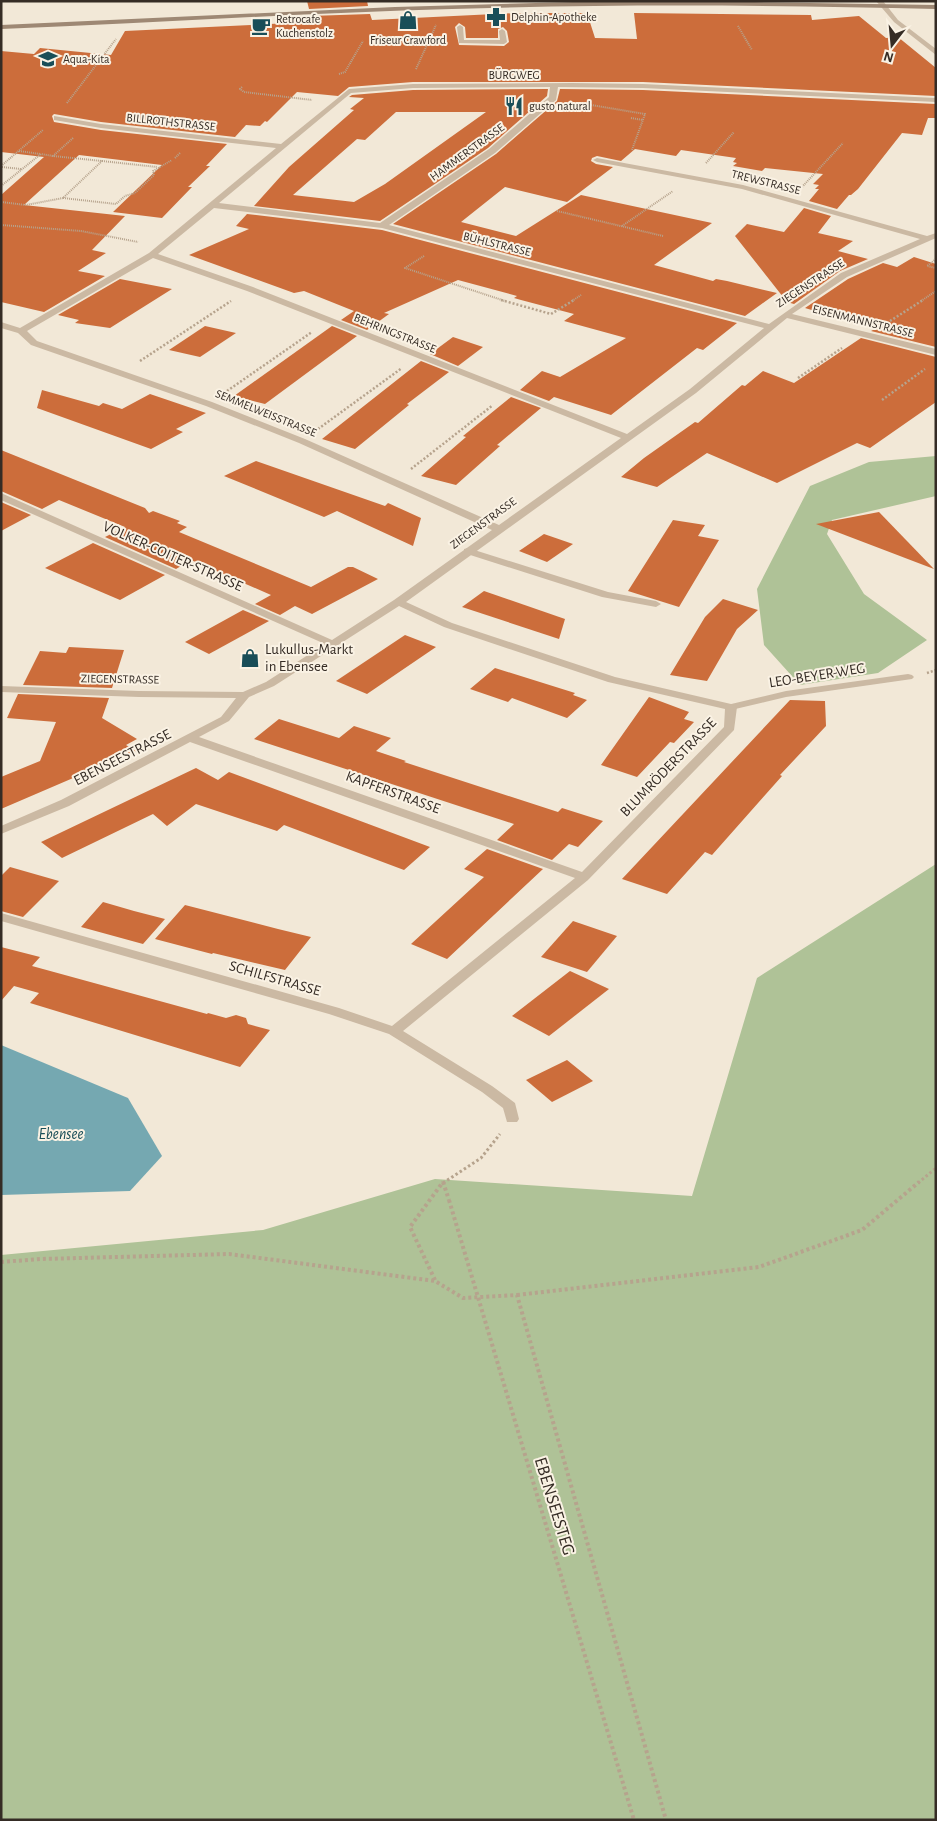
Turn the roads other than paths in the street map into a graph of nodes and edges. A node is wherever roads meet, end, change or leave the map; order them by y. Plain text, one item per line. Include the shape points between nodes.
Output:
1 (689, 1) edge
2 (525, 3) edge
3 (702, 3) junction
4 (881, 4) edge
5 (936, 7) edge
6 (22, 18) dead end
7 (166, 18) junction
8 (1, 27) edge
9 (460, 27) dead end
10 (502, 31) dead end
11 (936, 53) edge
12 (554, 86) junction
13 (936, 100) edge
14 (57, 118) dead end
15 (283, 146) junction
16 (597, 160) dead end
17 (212, 205) junction
18 (382, 226) junction
19 (931, 237) edge
20 (152, 255) junction
21 (785, 315) junction
22 (1, 325) edge
23 (772, 326) junction
24 (21, 332) junction
25 (936, 352) edge
26 (626, 438) junction
27 (1, 496) edge
28 (499, 529) junction
29 (468, 551) junction
30 (398, 602) junction
31 (656, 604) dead end
32 (334, 644) junction
33 (908, 677) dead end
34 (1, 690) edge
35 (245, 694) junction
36 (731, 707) junction
37 (192, 738) junction
38 (1, 830) edge
39 (584, 877) junction
40 (1, 917) edge
41 (394, 1031) junction
42 (512, 1119) road end

1 - 3 street
2 - 3 main road
2 - 7 main road
3 - 4 main road
4 - 5 main road
4 - 11 street via 896,21
6 - 7 main road
7 - 8 main road
9 - 10 street via 460,42 504,42
12 - 13 street, BÜRGWEG via 643,86
12 - 15 street, BÜRGWEG via 413,86 356,90 344,94
12 - 18 street, HAMMERSTRASSE via 553,98 492,151
14 - 15 street, BILLROTHSTRASSE via 92,125
15 - 17 street, BÜRGWEG
16 - 19 street, TREWSTRASSE via 743,187
17 - 18 street, BÜHLSTRASSE
17 - 20 street, BÜRGWEG
18 - 23 street, BÜHLSTRASSE
19 - 21 street, ZIEGENSTRASSE via 844,276
20 - 24 street
20 - 26 street, BEHRINGSTRASSE via 250,289
21 - 23 street, ZIEGENSTRASSE
21 - 25 street, EISENMANNSTRASSE
22 - 24 street, SEMMELWEISSTRASSE
23 - 26 street, ZIEGENSTRASSE via 693,392
24 - 28 street, SEMMELWEISSTRASSE via 34,343 209,404 302,441
26 - 28 street, ZIEGENSTRASSE
27 - 32 street, VOLKER-COITER-STRASSE
28 - 29 street, ZIEGENSTRASSE
29 - 30 street, ZIEGENSTRASSE
29 - 31 street via 606,595
30 - 32 street, ZIEGENSTRASSE
30 - 36 street, BLUMRÖDERSTRASSE via 448,625 612,680
32 - 35 street, ZIEGENSTRASSE via 270,684
33 - 36 street, LEO-BEYER-WEG via 786,694
34 - 35 street, ZIEGENSTRASSE
35 - 37 street, EBENSEESTRASSE via 225,719
36 - 39 street, BLUMRÖDERSTRASSE via 730,728
37 - 38 street, EBENSEESTRASSE via 65,803
37 - 39 street, KAPFERSTRASSE
39 - 41 street, BLUMRÖDERSTRASSE
40 - 41 street, SCHILFSTRASSE
41 - 42 street, SCHILFSTRASSE via 510,1106

